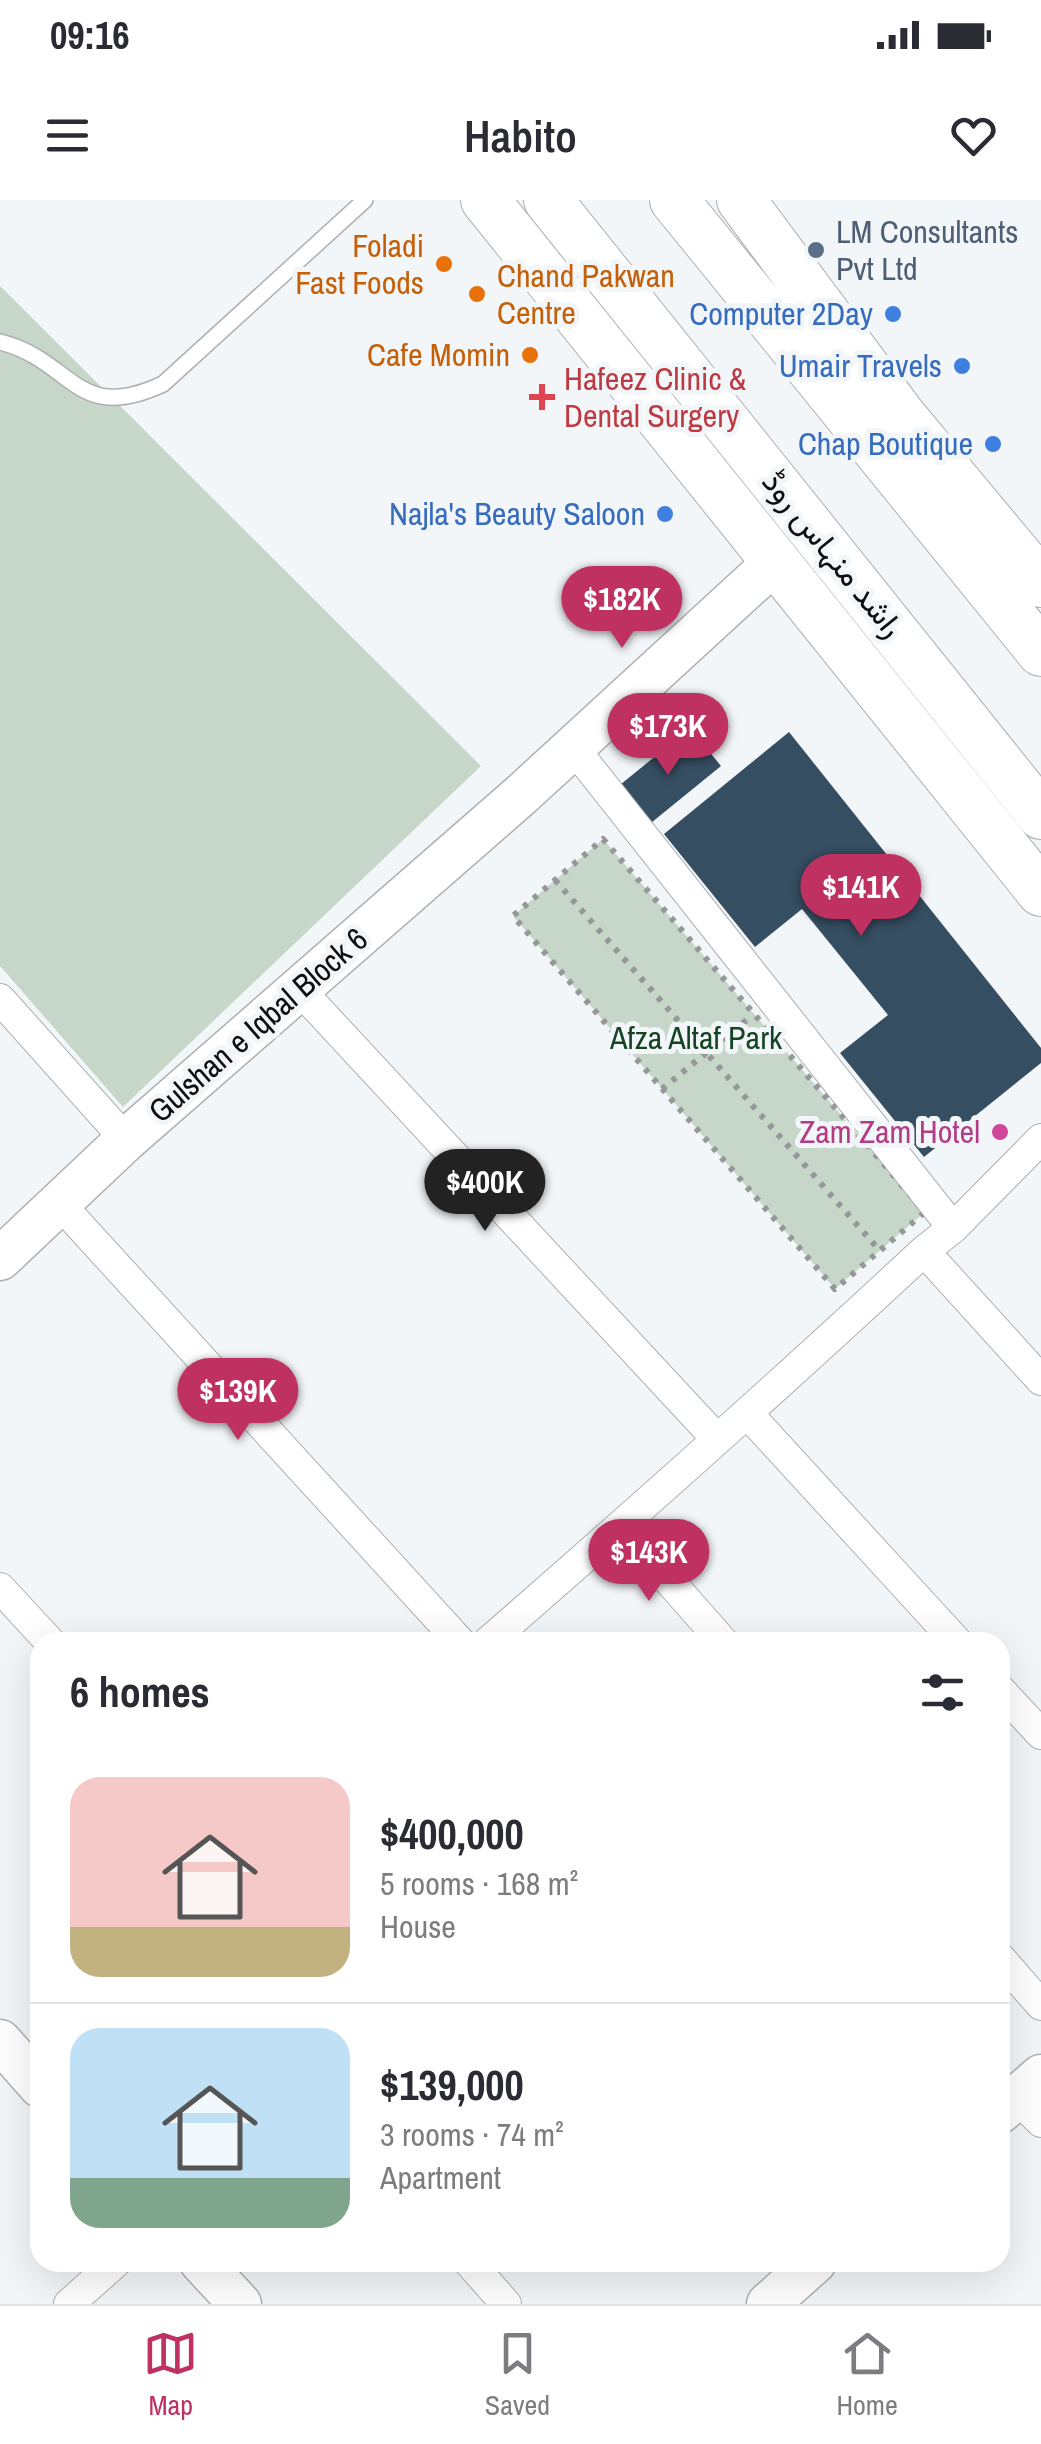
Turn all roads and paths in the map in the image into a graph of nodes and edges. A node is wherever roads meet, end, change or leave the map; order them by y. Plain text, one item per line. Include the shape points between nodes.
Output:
1 (364, 200) edge
2 (485, 200) edge
3 (548, 200) edge
4 (674, 200) edge
5 (741, 200) edge
6 (0, 342) edge
7 (775, 562) junction
8 (1041, 584) edge
9 (1041, 652) edge
10 (572, 746) junction
11 (1041, 815) edge
12 (555, 880) dead end
13 (1041, 892) edge
14 (299, 988) junction
15 (0, 1000) edge
16 (754, 1014) junction
17 (662, 1089) dead end
18 (1041, 1139) edge
19 (126, 1140) junction
20 (60, 1204) junction
21 (953, 1228) junction
22 (880, 1251) junction
23 (924, 1251) junction
24 (0, 1259) edge
25 (1041, 1380) edge
26 (748, 1414) junction
27 (716, 1438) junction
28 (621, 1526) junction
29 (0, 1588) edge
30 (41, 1632) edge
31 (451, 1632) edge
32 (499, 1632) edge
33 (714, 1632) edge
34 (948, 1632) edge
35 (1010, 1701) edge
36 (1041, 1734) edge
37 (1010, 1969) edge
38 (1041, 2004) edge
39 (105, 2272) edge
40 (210, 2272) edge
41 (477, 2272) edge
42 (804, 2272) edge
43 (69, 2304) edge
44 (240, 2304) edge
45 (506, 2304) edge
46 (768, 2304) edge

1 - 6 lane via 162,384 138,396 93,395 19,347
2 - 7 main road
3 - 11 main road, راشد منہاس روڈ
4 - 9 main road
5 - 8 main road via 902,415
7 - 10 street, Gulshan e Iqbal Block 6
7 - 13 main road
10 - 14 street, Gulshan e Iqbal Block 6
10 - 21 street
12 - 22 path
14 - 19 street, Gulshan e Iqbal Block 6
14 - 27 street
15 - 19 street
16 - 17 path
16 - 22 path via 925,1212
16 - 22 path via 603,839 513,916 835,1289
18 - 21 street
19 - 20 street, Gulshan e Iqbal Block 6
20 - 24 street, Gulshan e Iqbal Block 6
20 - 31 street
21 - 23 street
23 - 25 street
23 - 26 street
26 - 27 street
26 - 34 street
27 - 28 street
28 - 32 street
28 - 33 street
29 - 30 street
35 - 36 street
37 - 38 street
39 - 43 street
40 - 44 street
41 - 45 street
42 - 46 street

